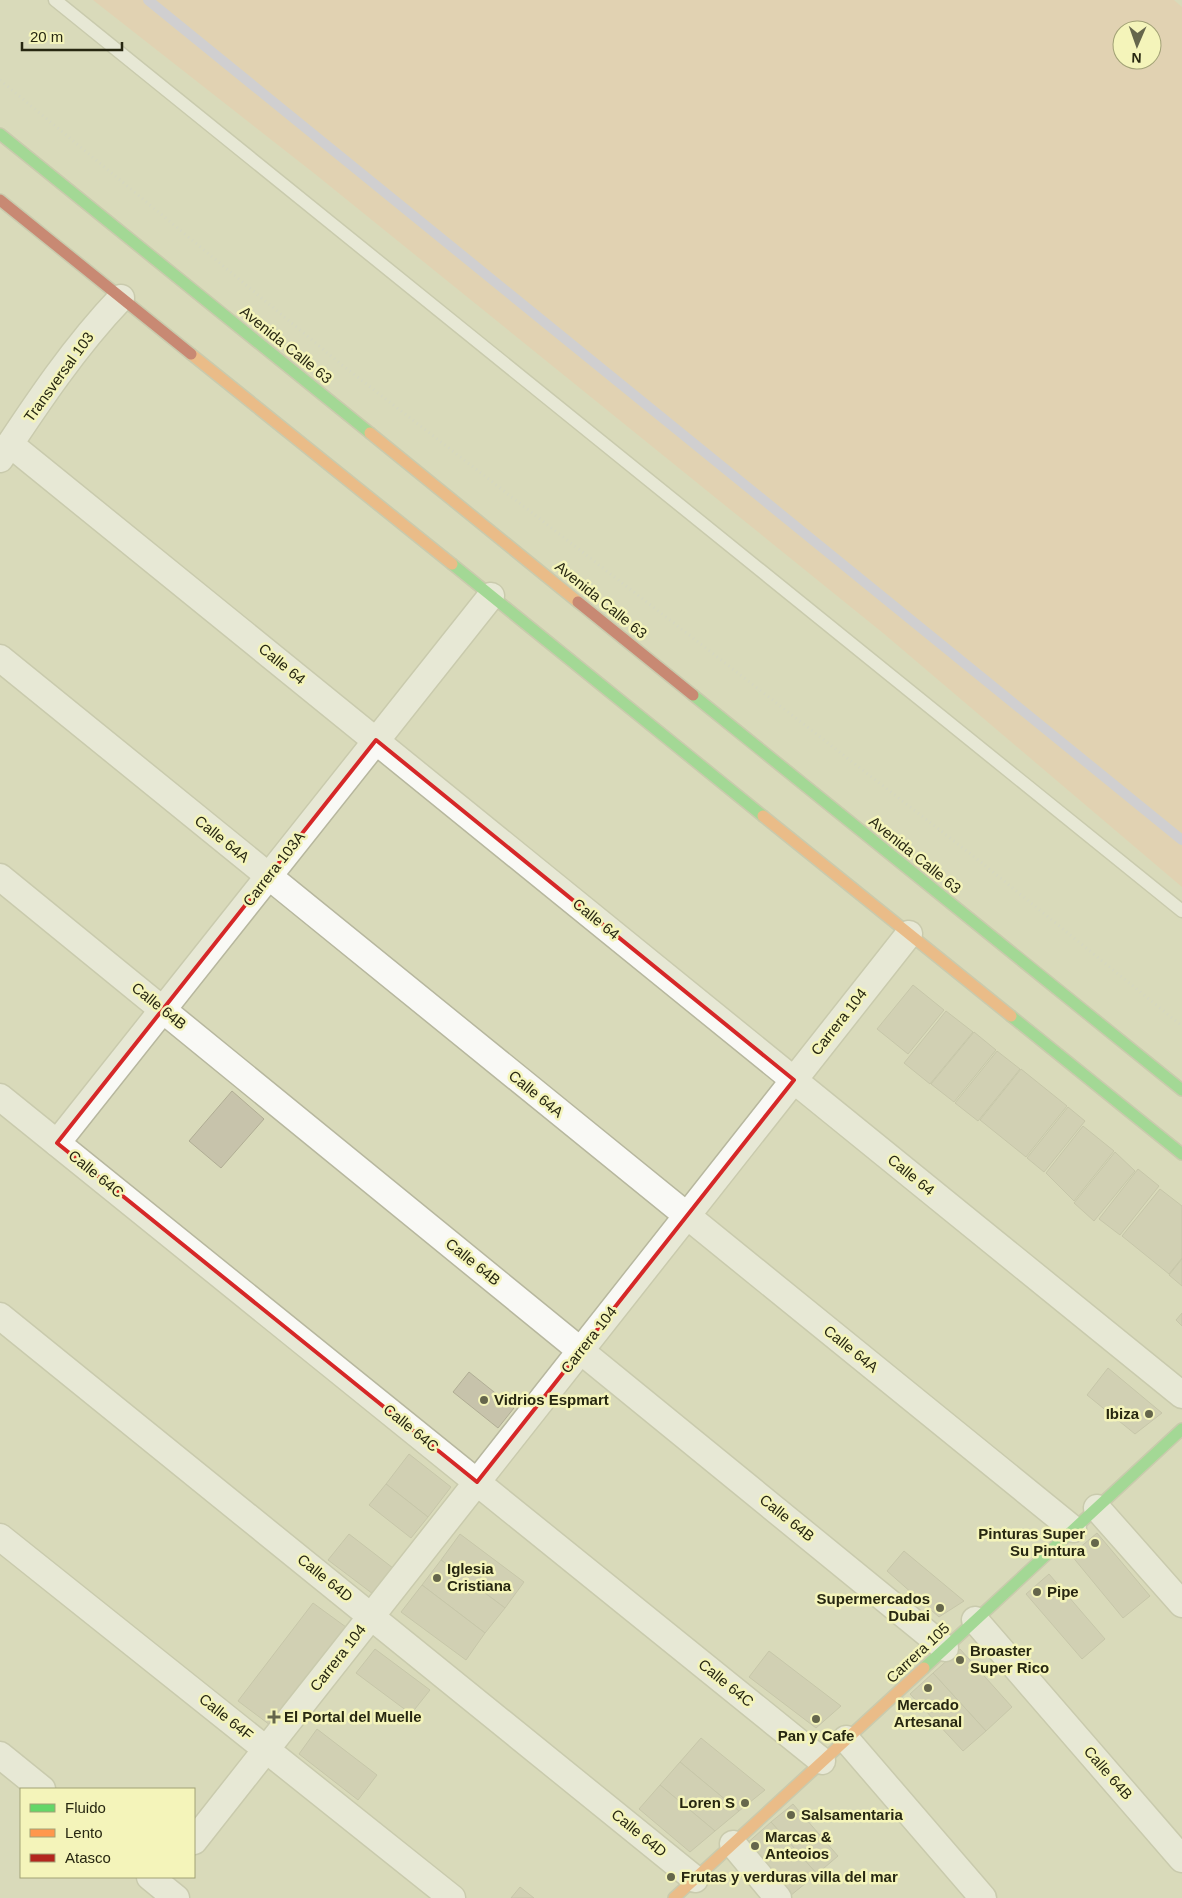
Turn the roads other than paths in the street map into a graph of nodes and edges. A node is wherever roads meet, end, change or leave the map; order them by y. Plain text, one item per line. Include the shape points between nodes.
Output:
1 (55, 0) edge
2 (0, 134) edge
3 (0, 200) edge
4 (121, 298) junction
5 (5, 452) edge
6 (491, 596) junction
7 (0, 658) edge
8 (376, 740) junction
9 (0, 877) edge
10 (268, 877) junction
11 (1182, 911) edge
12 (909, 934) junction
13 (163, 1010) junction
14 (794, 1080) junction
15 (1182, 1090) edge
16 (0, 1096) edge
17 (57, 1143) junction
18 (1182, 1154) edge
19 (686, 1216) junction
20 (0, 1316) edge
21 (581, 1350) junction
22 (1182, 1395) edge
23 (1182, 1429) edge
24 (477, 1482) junction
25 (1096, 1508) junction
26 (1074, 1529) junction
27 (0, 1537) edge
28 (1182, 1604) edge
29 (372, 1615) junction
30 (975, 1620) junction
31 (945, 1648) junction
32 (846, 1739) junction
33 (266, 1749) junction
34 (0, 1755) edge
35 (822, 1761) junction
36 (41, 1788) edge
37 (195, 1840) edge
38 (733, 1844) junction
39 (1182, 1859) edge
40 (695, 1879) junction
41 (452, 1898) edge
42 (674, 1898) edge
43 (778, 1898) edge
44 (983, 1898) edge

1 - 11 lane
2 - 15 main road, Avenida Calle 63
3 - 4 main road
4 - 5 street, Transversal 103 via 62,370
4 - 6 main road
5 - 8 street, Calle 64
6 - 8 street, Carrera 103A
6 - 12 main road
7 - 10 street, Calle 64A
8 - 10 street, Carrera 103A
8 - 14 street, Calle 64
9 - 13 street, Calle 64B
10 - 13 street, Carrera 103A
10 - 19 street, Calle 64A
12 - 14 street, Carrera 104
12 - 18 main road
13 - 17 street, Carrera 103A
13 - 21 street, Calle 64B
14 - 19 street, Carrera 104
14 - 22 street, Calle 64
16 - 17 street, Calle 64C
17 - 24 street, Calle 64C
19 - 21 street, Carrera 104
19 - 26 street, Calle 64A
20 - 29 street, Calle 64D
21 - 24 street, Carrera 104
21 - 31 street, Calle 64B
23 - 25 main road, Carrera 105
24 - 29 street, Carrera 104
24 - 35 street, Calle 64C
25 - 26 main road, Carrera 105
25 - 28 street
26 - 30 main road, Carrera 105
27 - 33 street, Calle 64F
29 - 33 street, Carrera 104
29 - 40 street, Calle 64D
30 - 31 main road, Carrera 105
30 - 39 street, Calle 64B
31 - 32 main road, Carrera 105
32 - 35 main road, Carrera 105
32 - 44 street
33 - 37 street, Carrera 104
33 - 41 street, Calle 64F
34 - 36 street
35 - 38 main road, Carrera 105
38 - 40 main road, Carrera 105
38 - 43 street
40 - 42 main road, Carrera 105

